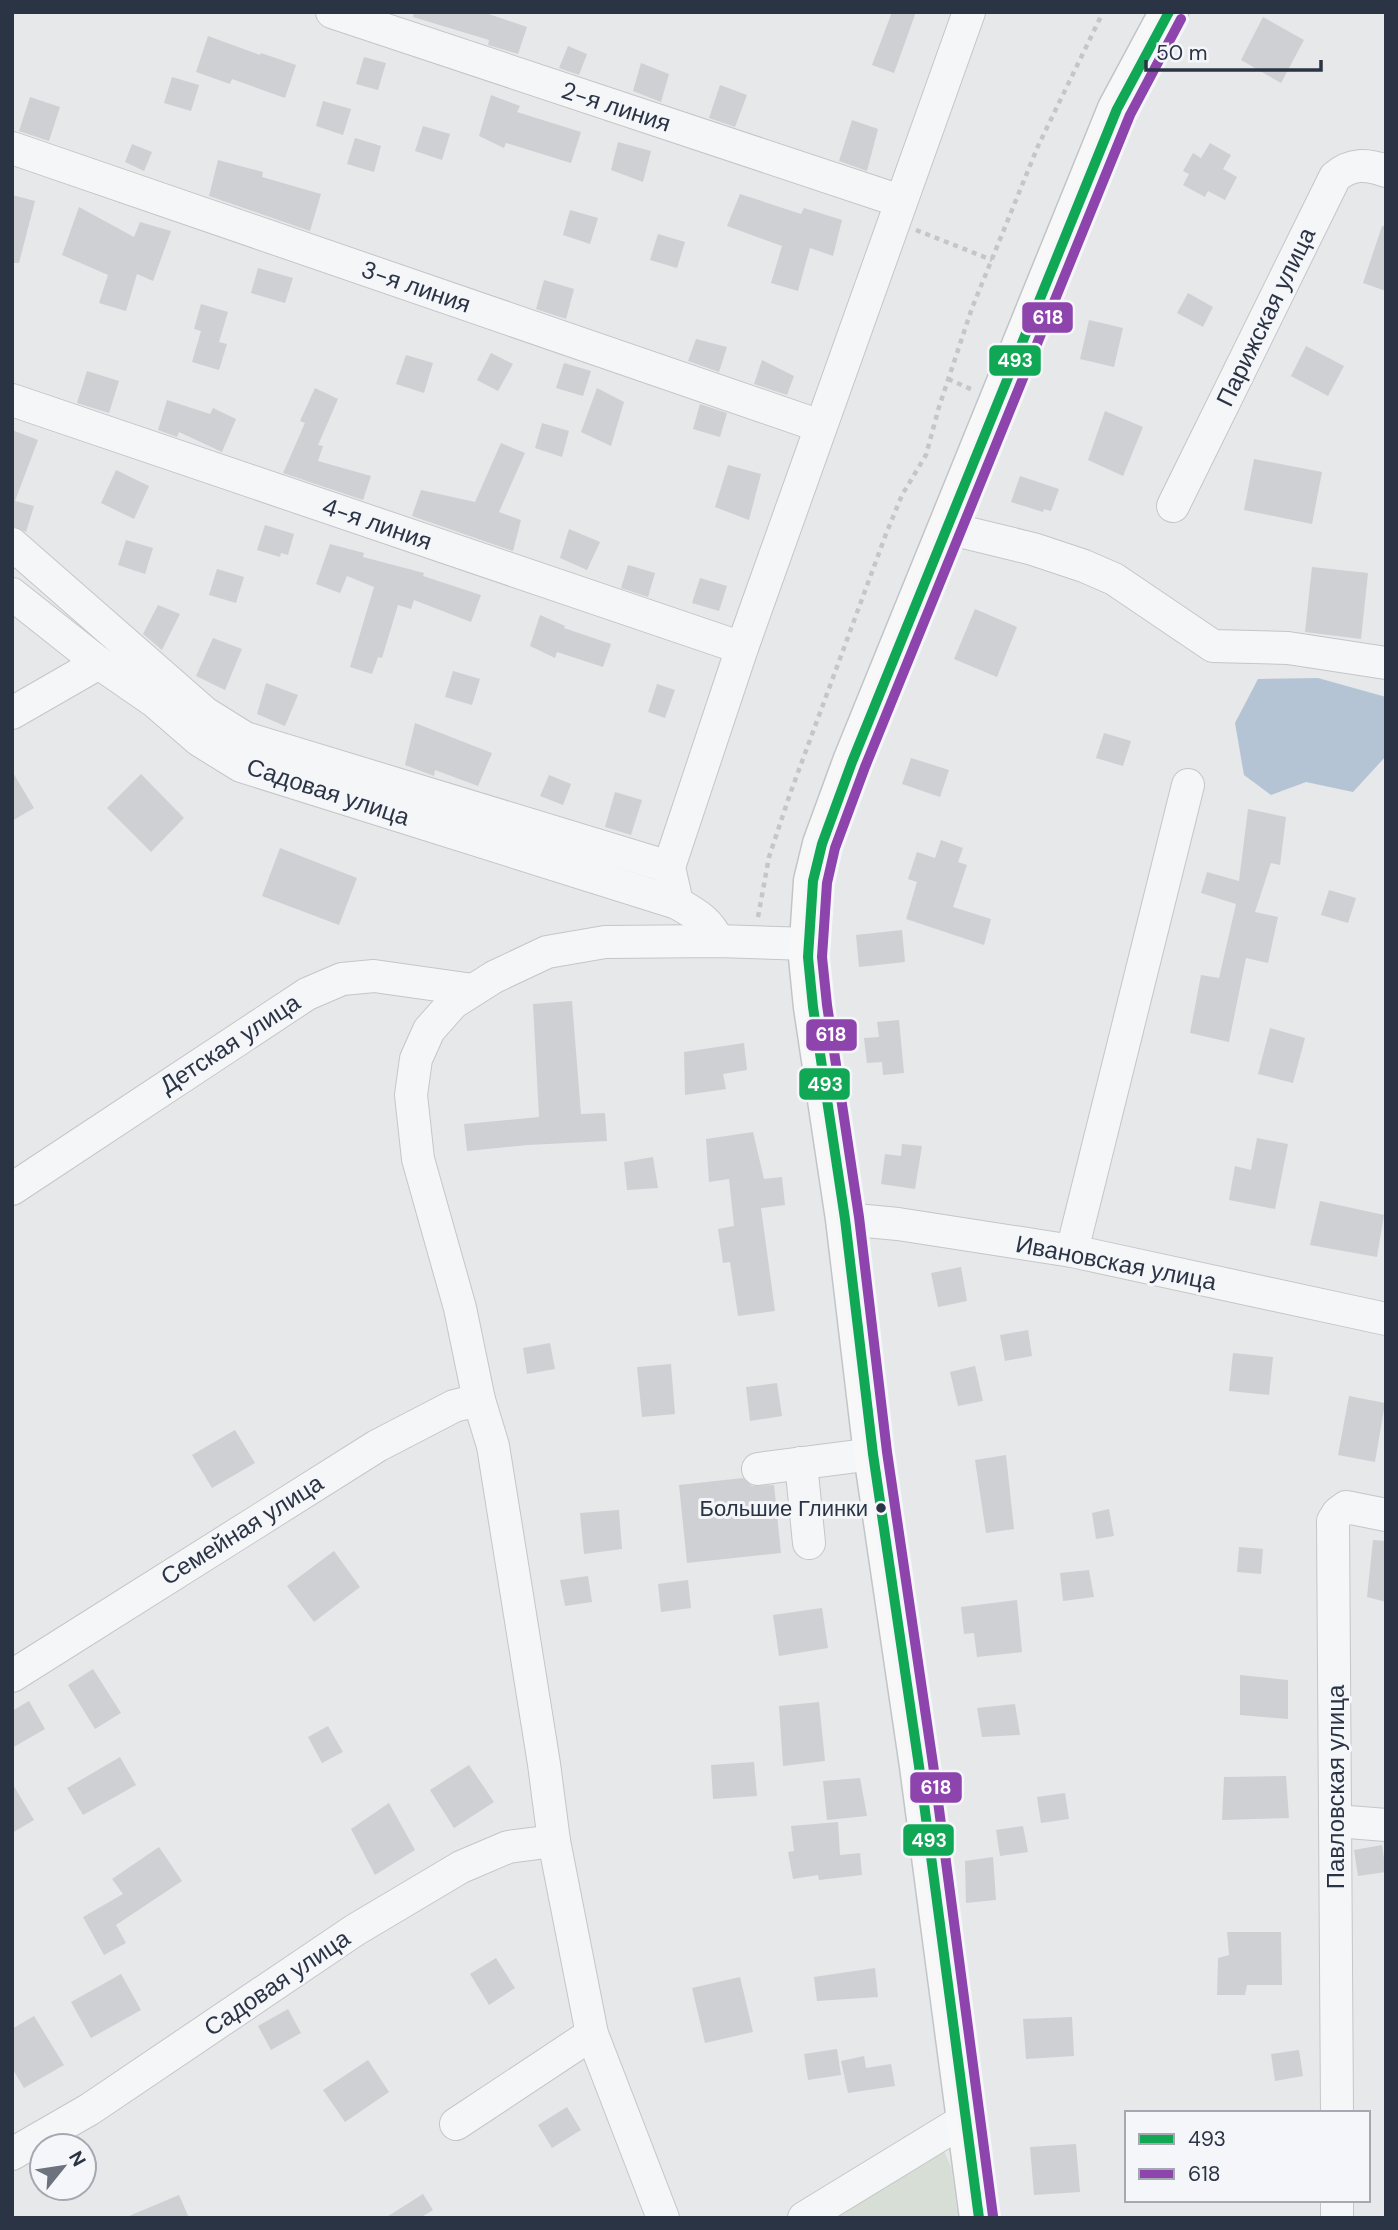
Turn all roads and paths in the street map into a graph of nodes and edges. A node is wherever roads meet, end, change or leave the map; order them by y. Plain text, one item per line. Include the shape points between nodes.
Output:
1 (332, 12) edge
2 (969, 12) edge
3 (1097, 12) edge
4 (1170, 12) edge
5 (1103, 13) edge
6 (12, 148) edge
7 (1386, 171) edge
8 (896, 211) junction
9 (992, 260) junction
10 (12, 400) edge
11 (820, 426) junction
12 (1173, 506) dead end
13 (947, 528) junction
14 (12, 544) edge
15 (12, 594) edge
16 (742, 648) junction
17 (99, 663) junction
18 (1386, 663) edge
19 (12, 713) edge
20 (1188, 785) dead end
21 (669, 867) junction
22 (677, 903) junction
23 (718, 941) junction
24 (760, 942) junction
25 (808, 944) junction
26 (473, 990) junction
27 (12, 1189) edge
28 (845, 1219) junction
29 (1072, 1251) junction
30 (1386, 1319) edge
31 (479, 1400) junction
32 (873, 1454) junction
33 (801, 1463) junction
34 (758, 1469) dead end
35 (1386, 1515) edge
36 (809, 1543) dead end
37 (12, 1676) edge
38 (1336, 1821) junction
39 (1386, 1825) edge
40 (554, 1841) junction
41 (592, 2034) junction
42 (1337, 2111) edge
43 (966, 2119) junction
44 (456, 2124) dead end
45 (12, 2154) edge
46 (663, 2218) edge
47 (804, 2218) edge
48 (979, 2218) edge

1 - 8 street, 2-я линия
2 - 8 street
3 - 5 path
4 - 13 main road via 1117,109
5 - 9 path via 1038,146
6 - 11 street, 3-я линия
7 - 12 street, Парижская улица via 1355,166 1344,170 1330,186
8 - 9 path
8 - 11 street
9 - 24 path via 926,455 886,534 790,794 761,889 757,914
10 - 16 street, 4-я линия
11 - 16 street
13 - 18 street via 1094,570 1213,646 1288,648
13 - 25 main road via 822,844
14 - 21 street via 205,713 245,738
15 - 17 street, Садовая улица
16 - 21 street
17 - 19 street
17 - 22 street, Садовая улица via 199,740 241,766
20 - 29 street
21 - 22 street
22 - 23 street, Садовая улица via 704,919
23 - 24 street
23 - 26 street via 605,942 547,952
24 - 25 street
25 - 28 main road via 817,1045
26 - 27 street, Детская улица via 374,976 342,979 307,993
26 - 31 street via 453,1003 429,1030 416,1059 411,1095 418,1159 460,1308
28 - 29 street, Ивановская улица
28 - 32 main road
29 - 30 street, Ивановская улица
31 - 37 street, Семейная улица via 454,1406 377,1446
31 - 40 street via 496,1459
32 - 33 street
32 - 43 main road
33 - 34 street
33 - 36 street
35 - 38 street, Павловская улица via 1346,1507 1333,1521
38 - 39 street
38 - 42 street, Павловская улица
40 - 41 street
40 - 45 street, Садовая улица via 508,1847 461,1867 355,1930 90,2109
41 - 44 street
41 - 46 street
43 - 47 street
43 - 48 main road

